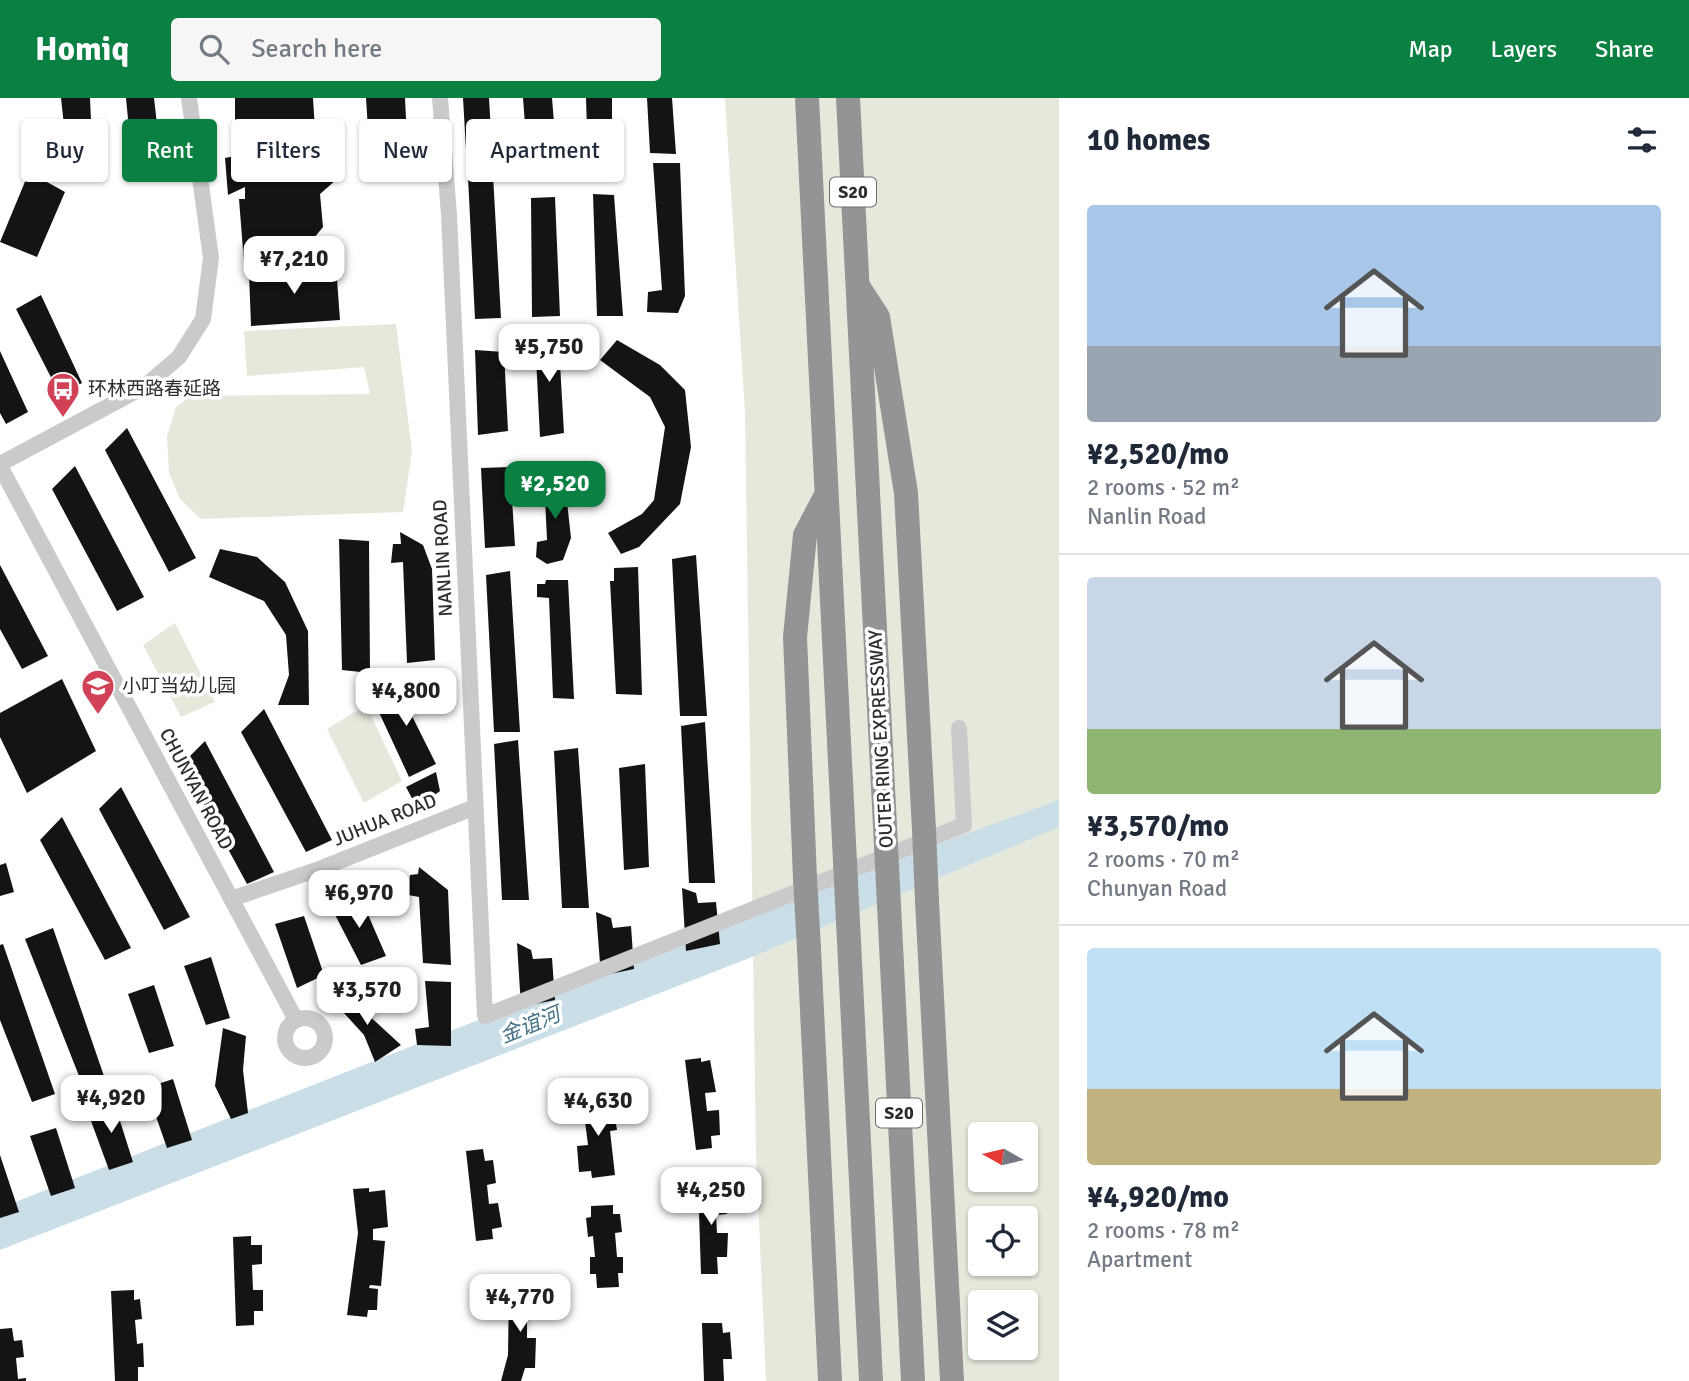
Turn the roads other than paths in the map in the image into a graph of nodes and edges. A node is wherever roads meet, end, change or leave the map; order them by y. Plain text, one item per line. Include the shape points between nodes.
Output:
1 (189, 98) edge
2 (440, 98) edge
3 (807, 98) edge
4 (848, 98) edge
5 (858, 285) junction
6 (0, 465) edge
7 (827, 494) junction
8 (959, 728) dead end
9 (475, 807) junction
10 (231, 899) junction
11 (296, 1020) dead end
12 (830, 1381) edge
13 (871, 1381) edge
14 (913, 1381) edge
15 (952, 1381) edge

1 - 6 street via 211,258 203,319 179,357 144,387
2 - 9 street, NANLIN ROAD
3 - 7 highway, S20
4 - 5 highway, OUTER RING EXPRESSWAY / S20
5 - 14 highway, OUTER RING EXPRESSWAY / S20, bridge
5 - 15 highway, bridge via 878,317 906,493
6 - 10 street, CHUNYAN ROAD
7 - 12 highway, bridge via 805,536 795,637
7 - 13 highway, S20, bridge
8 - 9 street, NANLIN ROAD via 964,825 485,1016
9 - 10 street, JUHUA ROAD
10 - 11 street, CHUNYAN ROAD

